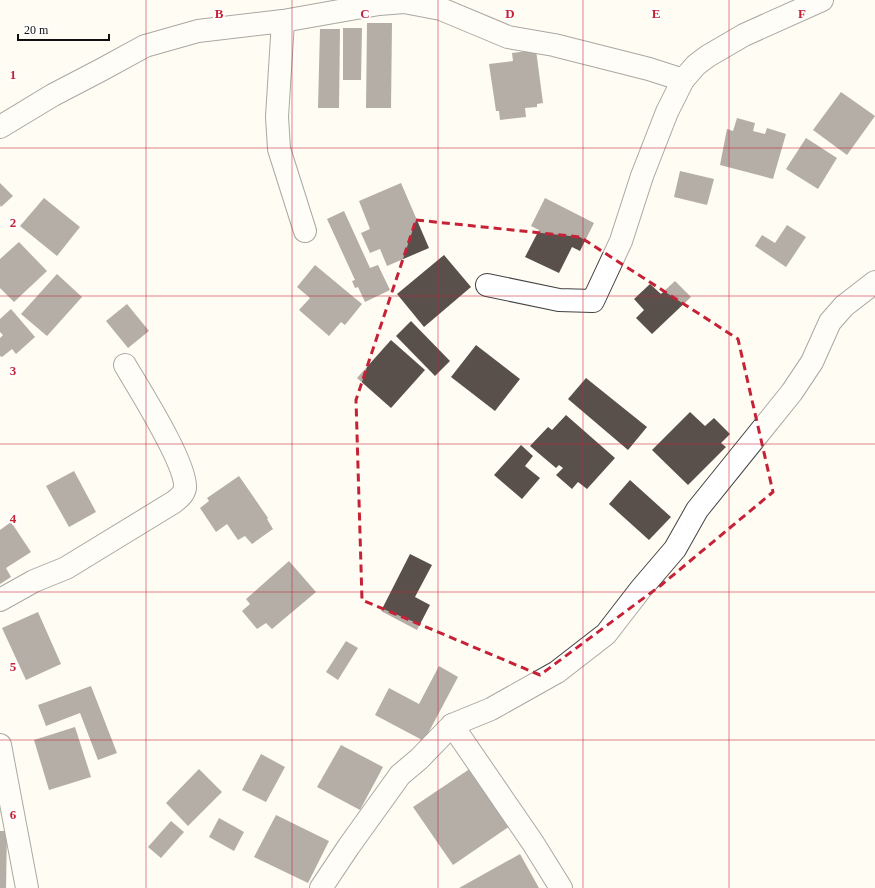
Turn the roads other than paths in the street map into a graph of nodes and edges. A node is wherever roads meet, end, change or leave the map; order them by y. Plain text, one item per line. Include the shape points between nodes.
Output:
1 (822, 0) edge
2 (381, 2) edge
3 (283, 21) junction
4 (683, 80) junction
5 (0, 128) edge
6 (305, 231) dead end
7 (875, 282) edge
8 (487, 285) dead end
9 (125, 365) dead end
10 (0, 600) edge
11 (452, 726) junction
12 (0, 745) edge
13 (27, 888) edge
14 (321, 888) edge
15 (561, 888) edge

1 - 4 street via 744,35 708,56
2 - 3 street
2 - 4 street via 404,2 441,10 508,36 554,45
3 - 5 street via 198,31 145,46 52,95
3 - 6 street via 277,117 279,149
4 - 8 street via 667,112 620,241 593,301 559,300
7 - 11 street via 844,306 830,322 812,362 792,392 697,510 675,549 606,634 557,672 491,709
9 - 10 street via 174,452 185,483 183,494 66,568 34,581
11 - 14 street via 400,775
11 - 15 street
12 - 13 street

